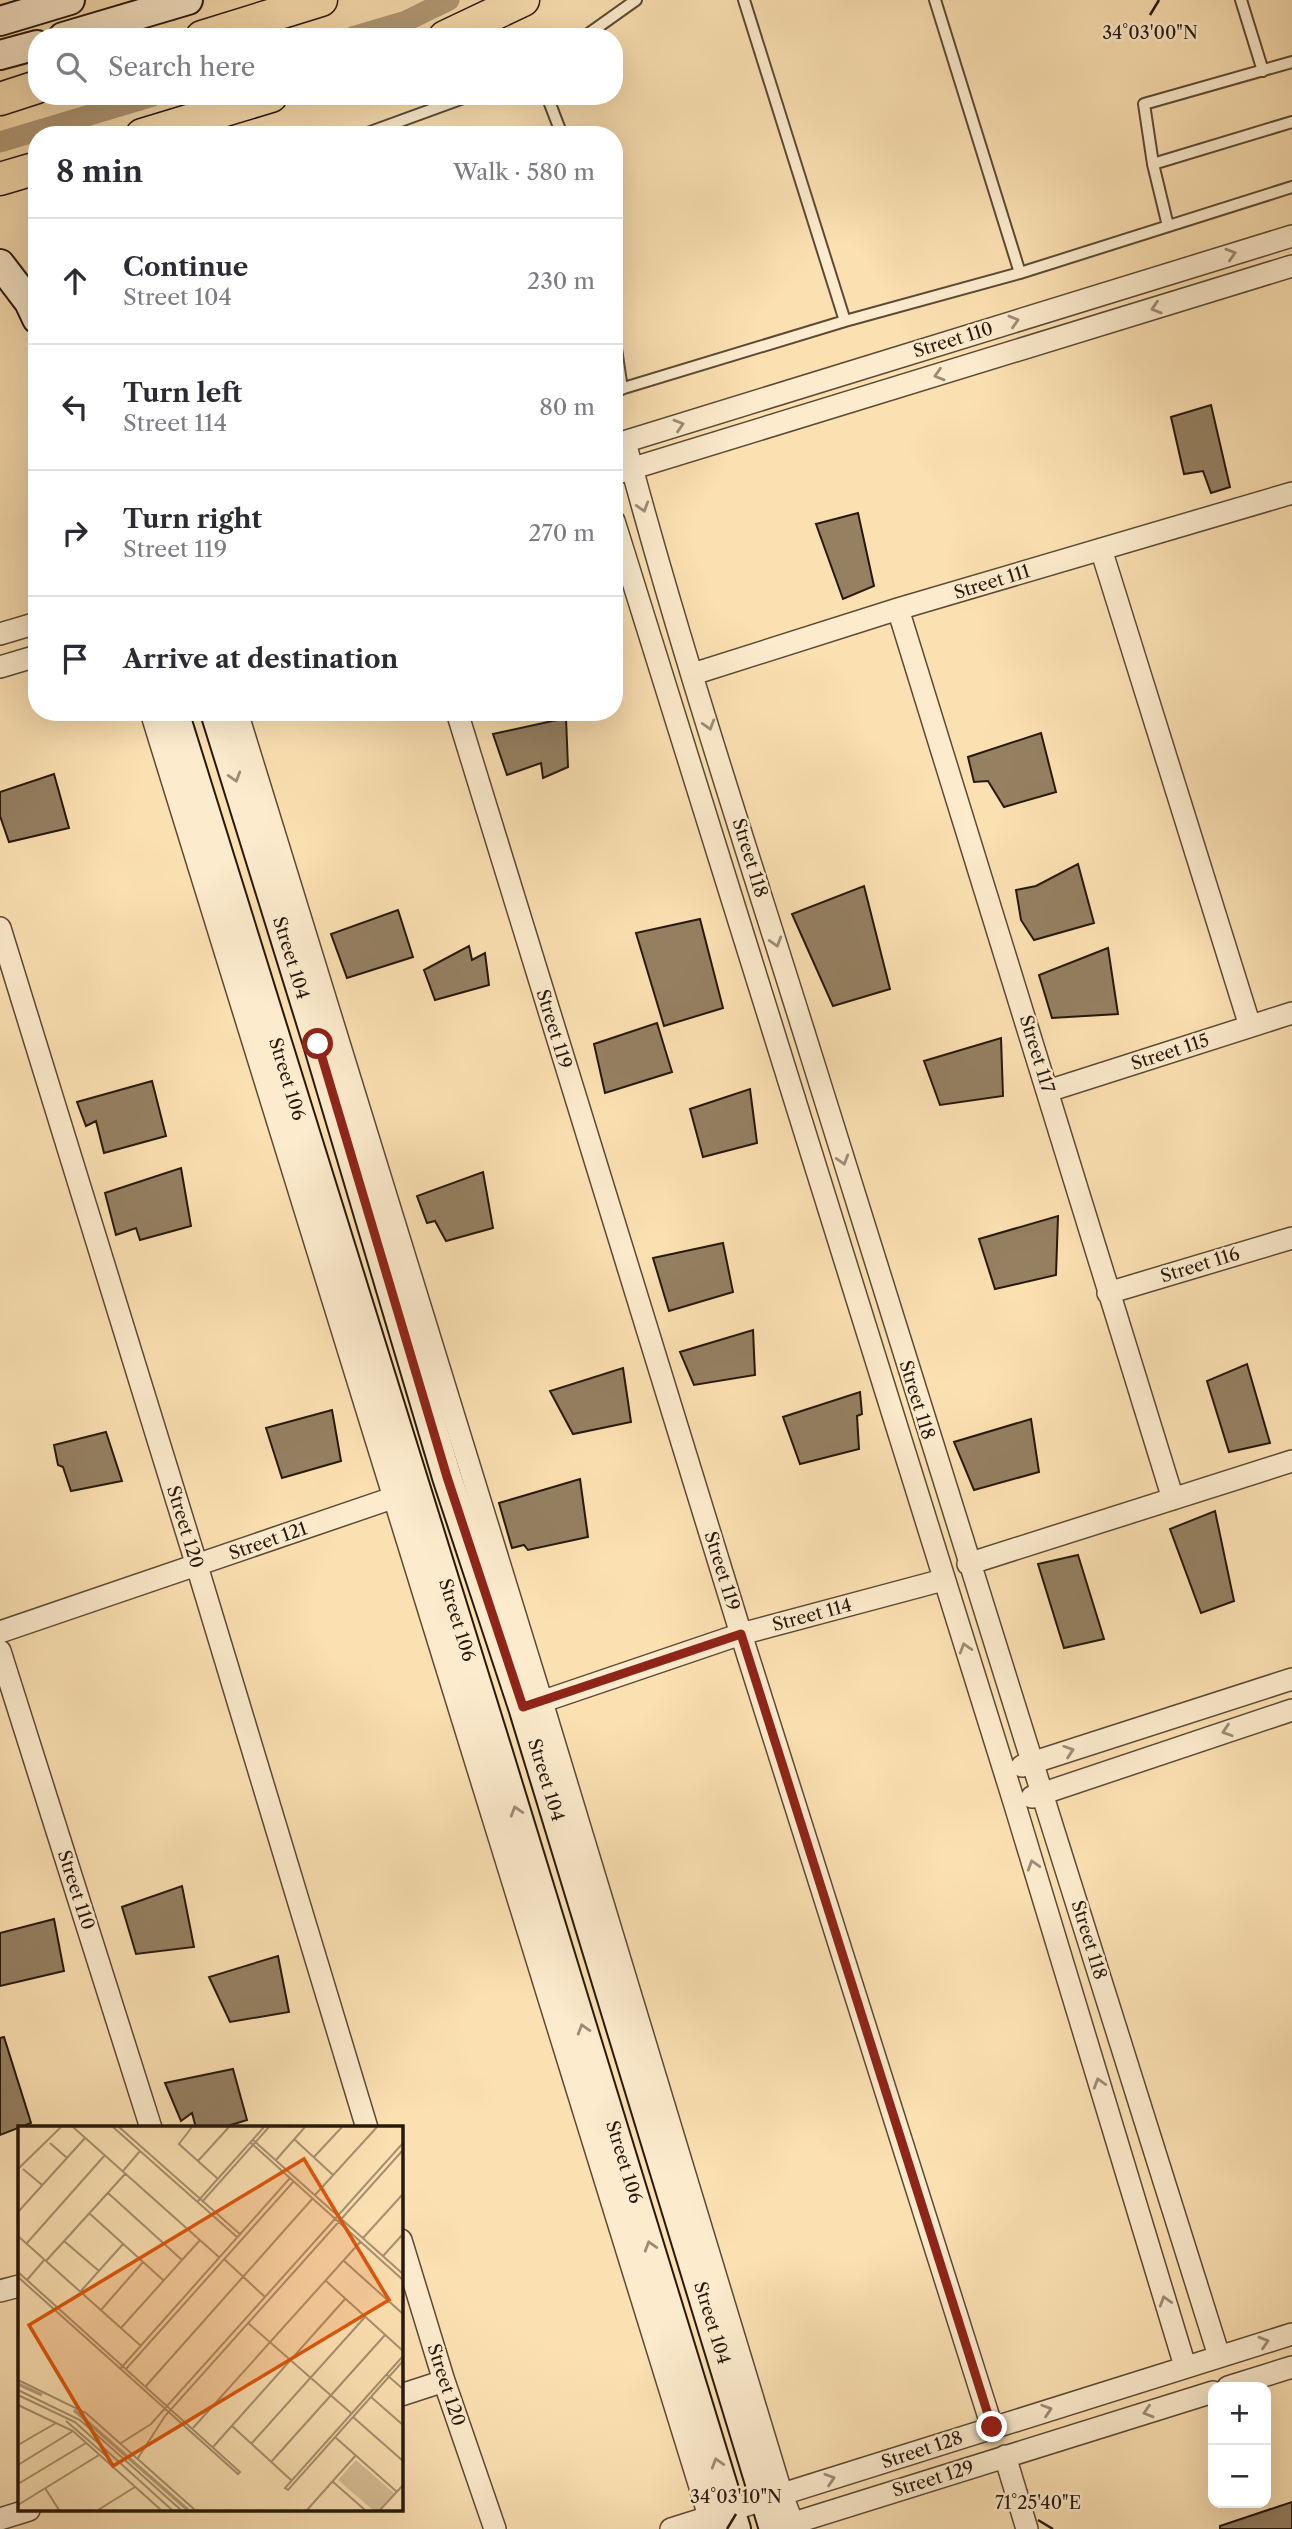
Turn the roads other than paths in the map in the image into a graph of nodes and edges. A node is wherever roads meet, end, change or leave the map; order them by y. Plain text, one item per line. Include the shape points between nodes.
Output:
1 (70, 0) edge
2 (188, 0) edge
3 (321, 0) edge
4 (523, 0) edge
5 (636, 0) edge
6 (744, 0) edge
7 (935, 0) edge
8 (1241, 0) edge
9 (0, 21) edge
10 (93, 28) edge
11 (231, 28) edge
12 (464, 28) edge
13 (597, 28) edge
14 (28, 47) edge
15 (0, 55) edge
16 (1292, 62) edge
17 (1262, 71) junction
18 (28, 91) edge
19 (0, 99) edge
20 (241, 105) edge
21 (444, 105) edge
22 (550, 105) edge
23 (1292, 122) edge
24 (172, 126) edge
25 (387, 126) edge
26 (559, 126) edge
27 (1153, 164) junction
28 (28, 171) edge
29 (0, 179) edge
30 (1292, 187) edge
31 (1168, 226) junction
32 (1292, 236) edge
33 (0, 264) edge
34 (1292, 267) edge
35 (1020, 273) junction
36 (28, 301) edge
37 (845, 321) junction
38 (623, 388) edge
39 (623, 442) edge
40 (623, 471) edge
41 (1292, 493) edge
42 (1101, 549) junction
43 (623, 550) edge
44 (898, 609) junction
45 (28, 626) edge
46 (0, 634) edge
47 (28, 659) edge
48 (0, 667) edge
49 (693, 674) junction
50 (155, 721) edge
51 (176, 721) edge
52 (219, 721) edge
53 (239, 721) edge
54 (460, 721) edge
55 (260, 823) junction
56 (200, 831) junction
57 (0, 928) edge
58 (1292, 1013) edge
59 (1250, 1026) junction
60 (318, 1044) junction
61 (280, 1058) junction
62 (1048, 1091) junction
63 (1292, 1238) edge
64 (396, 1267) junction
65 (1108, 1293) junction
66 (1292, 1461) edge
67 (406, 1494) junction
68 (1173, 1499) junction
69 (968, 1563) junction
70 (197, 1566) junction
71 (943, 1580) junction
72 (0, 1632) edge
73 (741, 1634) junction
74 (0, 1651) edge
75 (1292, 1679) edge
76 (533, 1705) junction
77 (1292, 1710) edge
78 (487, 1756) junction
79 (1034, 1762) junction
80 (1004, 1772) junction
81 (1043, 1793) junction
82 (1014, 1802) junction
83 (606, 1976) junction
84 (571, 1990) junction
85 (150, 2126) edge
86 (366, 2126) edge
87 (402, 2243) edge
88 (697, 2243) junction
89 (18, 2286) edge
90 (0, 2291) edge
91 (1292, 2334) edge
92 (1219, 2356) junction
93 (1185, 2366) junction
94 (1292, 2367) edge
95 (444, 2381) junction
96 (1244, 2382) edge
97 (1208, 2394) edge
98 (402, 2395) edge
99 (992, 2427) junction
100 (1004, 2456) junction
101 (774, 2497) junction
102 (23, 2512) edge
103 (0, 2519) edge
104 (723, 2521) edge
105 (788, 2527) edge
106 (495, 2529) edge
107 (671, 2529) edge
108 (1027, 2529) edge

1 - 9 street
2 - 10 street
3 - 11 main road
4 - 12 main road
5 - 13 lane
6 - 37 lane
7 - 35 lane
8 - 17 lane
14 - 15 street
16 - 17 lane
17 - 27 lane via 1144,104
18 - 19 main road
20 - 24 main road
21 - 25 lane
22 - 26 lane
23 - 27 lane
27 - 31 lane
28 - 29 main road
30 - 31 lane
31 - 35 lane
39 -> 32 street, Street 110
33 - 36 street
34 -> 40 street, Street 110
35 - 37 lane
37 - 38 lane
40 -> 49 street, Street 118
41 - 42 street, Street 111
42 - 44 street, Street 111
42 - 59 street
43 - 71 street
44 - 49 street, Street 111
44 - 62 street, Street 117
45 - 46 street
47 - 48 street
49 -> 69 street, Street 118
50 - 56 street
51 - 56 street, Street 106
52 -> 55 street, Street 104
53 - 55 street
54 - 73 street, Street 119
55 - 60 street, Street 104
55 - 64 street
56 - 61 street, Street 106
56 - 67 street
57 - 70 street, Street 120
58 - 59 street, Street 115
59 - 62 street, Street 115
60 - 61 street
60 - 64 street, Street 104
61 - 67 street, Street 106
62 - 65 street, Street 117
63 - 65 street, Street 116
64 - 76 street, Street 104 via 447,1477
65 - 68 street, Street 117
66 - 68 street
67 - 70 street, Street 121
67 - 78 street, Street 106
68 - 69 street
69 - 79 street, Street 118
70 - 72 street, Street 121
70 - 86 street, Street 120
71 - 73 street, Street 114
80 -> 71 street
73 - 76 street, Street 114
73 - 99 street, Street 119
74 - 85 street, Street 110
79 -> 75 street
76 - 83 street, Street 104
76 - 88 street
77 -> 81 street
84 -> 78 street, Street 106
78 - 104 street
79 - 80 street
79 - 81 street, Street 118
80 - 82 street
81 - 82 street
81 - 92 street, Street 118
93 -> 82 street
83 - 84 street
83 - 88 street, Street 104
104 -> 84 street, Street 106
87 - 95 street, Street 120
88 - 101 street, Street 104
89 - 90 street
92 -> 91 street, Street 128
92 - 93 street, Street 128
99 -> 93 street, Street 128
94 - 96 street
95 - 98 street
95 - 106 street, Street 120
97 -> 100 street, Street 129
101 -> 99 street, Street 128
100 - 105 street, Street 129
100 - 108 street
101 - 104 street, Street 128
101 - 105 street, Street 104
102 - 103 street
104 - 107 street, Street 128

